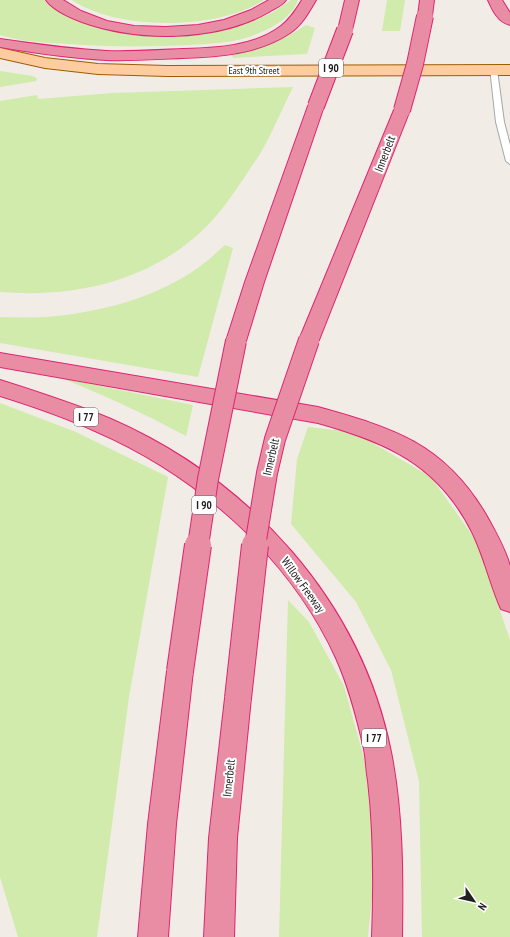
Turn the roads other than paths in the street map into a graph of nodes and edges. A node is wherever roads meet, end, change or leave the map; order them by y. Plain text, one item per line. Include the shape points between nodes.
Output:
1 (53, 0) edge
2 (279, 0) edge
3 (309, 0) edge
4 (352, 0) edge
5 (427, 0) edge
6 (495, 0) edge
7 (510, 21) edge
8 (0, 43) edge
9 (0, 53) edge
10 (493, 70) junction
11 (510, 70) edge
12 (500, 122) junction
13 (510, 122) edge
14 (510, 161) edge
15 (0, 360) edge
16 (0, 388) edge
17 (510, 601) edge
18 (153, 937) edge
19 (219, 937) edge
20 (387, 937) edge

1 - 2 highway via 79,16 104,24 132,30 166,31 201,28 233,21 259,12
3 - 8 highway via 296,20 279,33 227,50 98,55
4 - 18 highway, I 90, bridge via 345,30 251,288 236,341 208,479 180,670 162,824
5 - 19 highway, Innerbelt, bridge via 415,64 402,110 309,340 287,400 267,472 254,555 223,838
6 - 7 highway via 502,14
9 - 10 main road, East 9th Street via 45,63 98,69
10 - 11 main road, East 9th Street
10 - 12 lane
12 - 13 lane
12 - 14 lane
15 - 17 highway via 318,414 360,426 401,442 437,468 455,485 467,502 490,545
16 - 20 highway, Willow Freeway / I 77, bridge via 50,402 90,418 167,457 229,504 286,560 316,600 342,644 360,690 377,746 385,803 389,865

